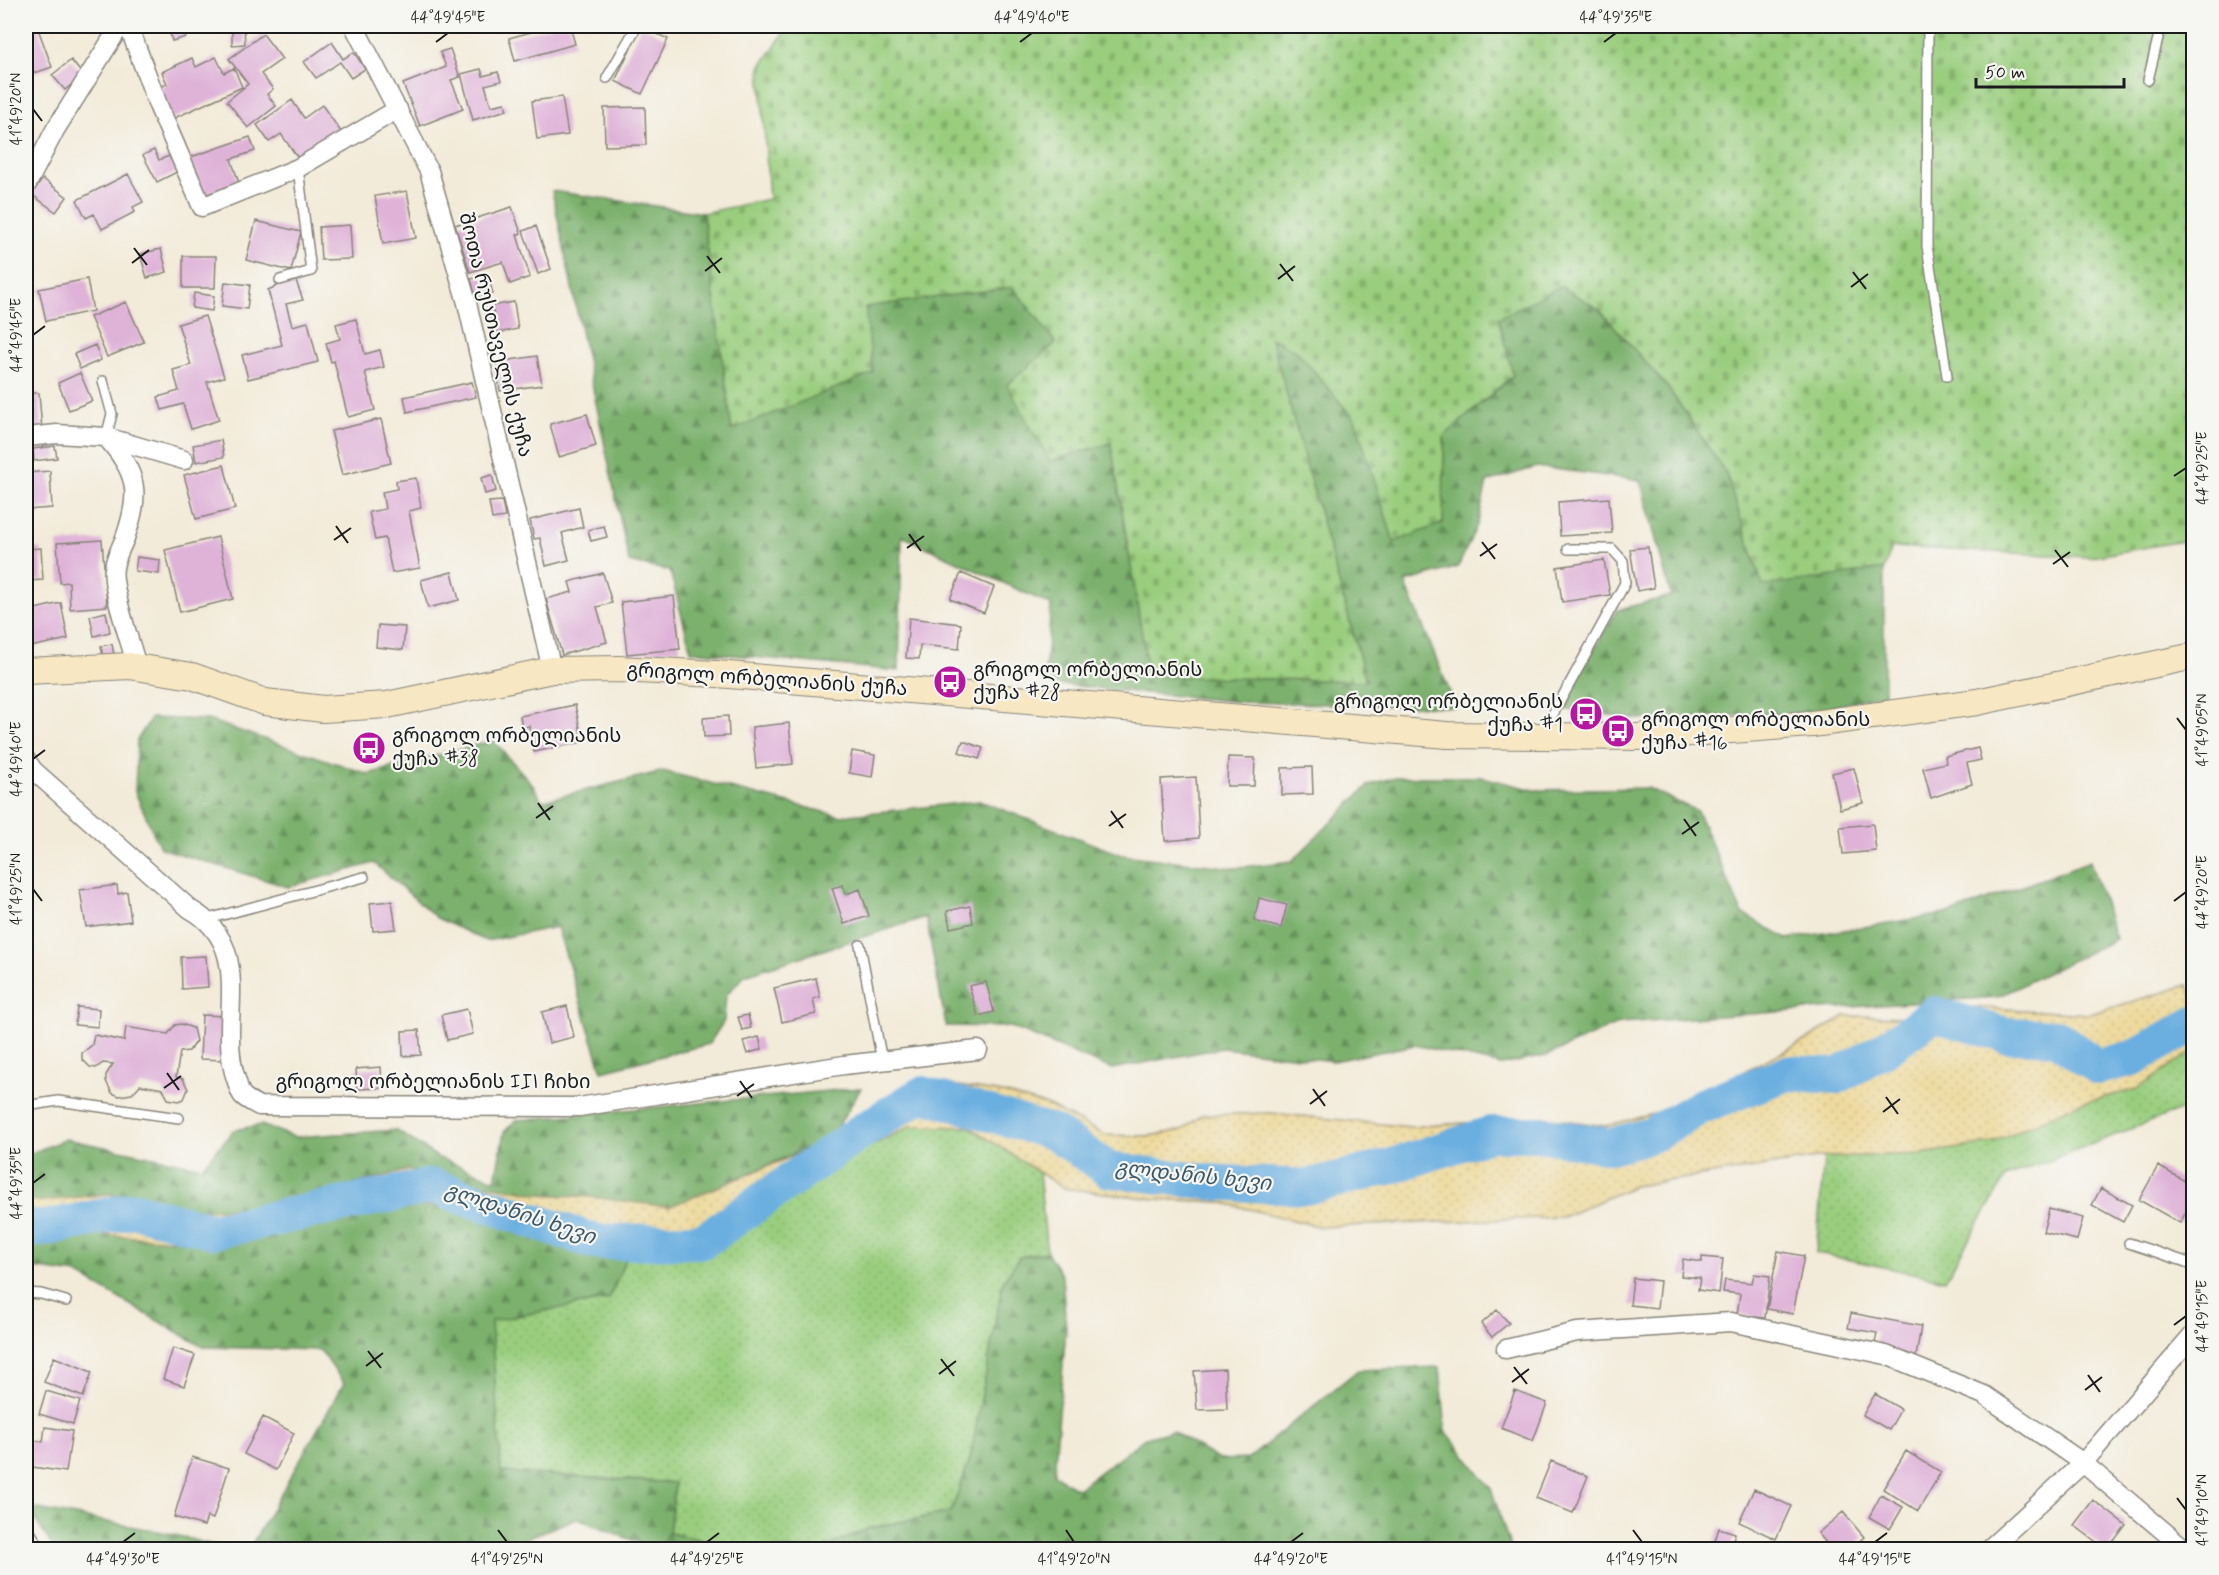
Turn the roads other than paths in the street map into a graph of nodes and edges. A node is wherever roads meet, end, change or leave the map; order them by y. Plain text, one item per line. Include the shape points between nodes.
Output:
1 (120, 26) edge
2 (132, 26) edge
3 (354, 26) edge
4 (637, 26) edge
5 (1928, 26) edge
6 (2161, 26) edge
7 (607, 78) dead end
8 (2148, 81) dead end
9 (398, 109) junction
10 (298, 168) junction
11 (26, 186) edge
12 (280, 280) dead end
13 (1947, 376) dead end
14 (103, 381) dead end
15 (26, 437) edge
16 (106, 437) junction
17 (184, 460) dead end
18 (1568, 549) dead end
19 (2193, 656) edge
20 (137, 668) junction
21 (552, 670) junction
22 (26, 671) edge
23 (1540, 736) junction
24 (26, 760) edge
25 (364, 878) dead end
26 (208, 919) junction
27 (860, 945) dead end
28 (978, 1050) dead end
29 (882, 1061) junction
30 (26, 1106) edge
31 (179, 1118) dead end
32 (2129, 1243) dead end
33 (2193, 1267) edge
34 (26, 1293) edge
35 (66, 1301) dead end
36 (2193, 1334) edge
37 (1506, 1349) dead end
38 (2083, 1463) junction
39 (26, 1534) edge
40 (36, 1550) edge
41 (1988, 1550) edge
42 (2186, 1550) edge

1 - 11 street via 55,130
2 - 10 street via 158,105 202,207
3 - 9 street, შოთა რუსთაველის ქუჩა
4 - 7 lane
5 - 13 lane via 1927,246
6 - 8 lane
9 - 10 street
9 - 21 street, შოთა რუსთაველის ქუჩა via 429,171 467,303
10 - 12 lane via 310,271
14 - 16 lane via 112,414
15 - 16 street
16 - 17 street
16 - 20 street via 125,459 136,493 135,510 113,569 115,591
18 - 23 lane via 1612,549 1623,561 1625,583
19 - 23 main road, გრიგოლ ორბელიანის ქუჩა via 1977,702 1812,724 1637,737
20 - 21 main road, გრიგოლ ორბელიანის ქუჩა via 192,676 265,702 323,709 387,705
20 - 22 main road, გრიგოლ ორბელიანის ქუჩა
21 - 23 main road, გრიგოლ ორბელიანის ქუჩა via 717,674 1447,735
24 - 26 street, გრიგოლ ორბელიანის III ჩიხი via 190,909
25 - 26 lane
26 - 29 street, გრიგოლ ორბელიანის III ჩიხი via 220,935 231,972 232,1069 242,1095 259,1106 579,1107
27 - 29 lane
28 - 29 street, გრიგოლ ორბელიანის III ჩიხი
30 - 31 lane via 58,1101
32 - 33 lane
34 - 35 lane
36 - 38 street
37 - 38 street via 1577,1332 1731,1322 1767,1329 1886,1354 1984,1395
38 - 41 street
38 - 42 street
39 - 40 street

